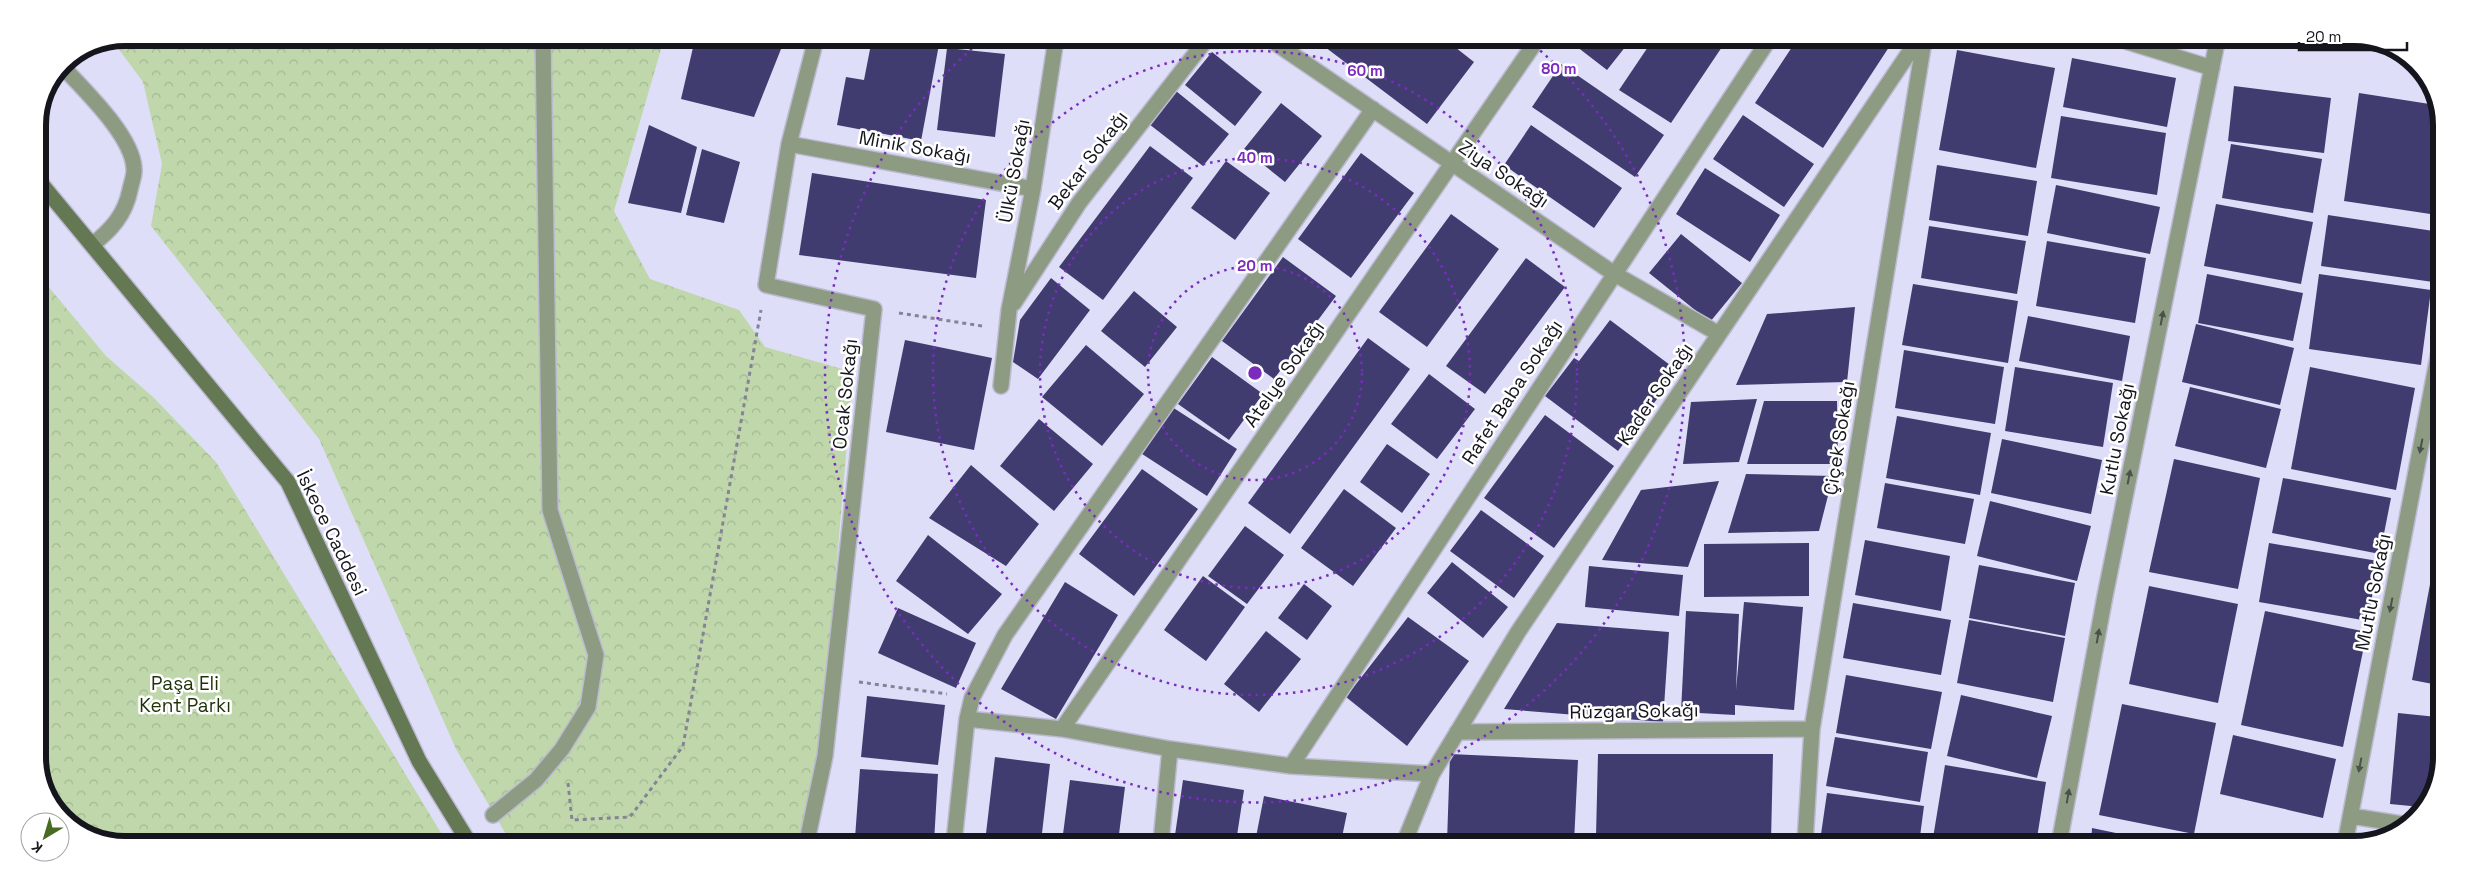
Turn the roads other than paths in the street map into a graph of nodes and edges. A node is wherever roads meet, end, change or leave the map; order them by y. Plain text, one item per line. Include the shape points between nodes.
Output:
1 (543, 46) edge
2 (814, 46) edge
3 (1055, 46) edge
4 (1201, 46) edge
5 (1279, 46) edge
6 (1533, 46) edge
7 (1765, 46) edge
8 (1914, 46) edge
9 (1923, 46) edge
10 (2141, 46) edge
11 (2216, 46) edge
12 (2212, 68) junction
13 (67, 72) edge
14 (1373, 110) junction
15 (789, 144) junction
16 (1453, 164) junction
17 (1032, 189) junction
18 (46, 190) edge
19 (92, 246) junction
20 (1613, 273) junction
21 (1009, 310) junction
22 (1719, 334) junction
23 (2433, 383) edge
24 (1001, 386) dead end
25 (967, 719) junction
26 (1062, 729) junction
27 (1812, 729) junction
28 (1457, 732) junction
29 (1170, 749) junction
30 (1291, 766) junction
31 (1432, 774) junction
32 (494, 815) dead end
33 (2351, 816) junction
34 (2396, 823) edge
35 (465, 836) edge
36 (808, 836) edge
37 (955, 836) edge
38 (1161, 836) edge
39 (1407, 836) edge
40 (1805, 836) edge
41 (2060, 836) edge
42 (2347, 836) edge

1 - 32 street via 550,510 596,655 588,707 562,749 536,780
2 - 15 street
3 - 17 street, Ülkü Sokağı
4 - 21 street, Bekar Sokağı via 1079,203
5 - 14 street, Ziya Sokağı
6 - 16 street, Atelye Sokağı
7 - 20 street, Rafet Baba Sokağı
8 - 22 street, Kader Sokağı
9 - 27 street, Çiçek Sokağı
10 - 12 street
11 - 12 street, Kutlu Sokağı
41 -> 12 street, Kutlu Sokağı via 2105,596
13 - 19 street via 112,124 128,148 134,168 128,201 113,228
14 - 16 street, Ziya Sokağı
14 - 25 street via 1005,635 972,698
15 - 17 street, Minik Sokağı
15 - 36 street, Ocak Sokağı via 766,284 874,309 825,756
16 - 20 street, Ziya Sokağı
16 - 26 street, Atelye Sokağı
17 - 21 street, Ülkü Sokağı
18 - 19 street, İskece Caddesi
19 - 35 street, İskece Caddesi via 288,482 419,761
20 - 22 street, Ziya Sokağı
20 - 30 street, Rafet Baba Sokağı
21 - 24 street, Ülkü Sokağı
22 - 28 street, Kader Sokağı via 1518,632
23 -> 33 street, Mutlu Sokağı
25 - 26 street
25 - 37 street
26 - 29 street
27 - 28 street, Rüzgar Sokağı
27 - 40 street, Çiçek Sokağı
28 - 31 street, Kader Sokağı
29 - 30 street
29 - 38 street
30 - 31 street
31 - 39 street, Kader Sokağı
33 - 34 street
33 - 42 street, Mutlu Sokağı

